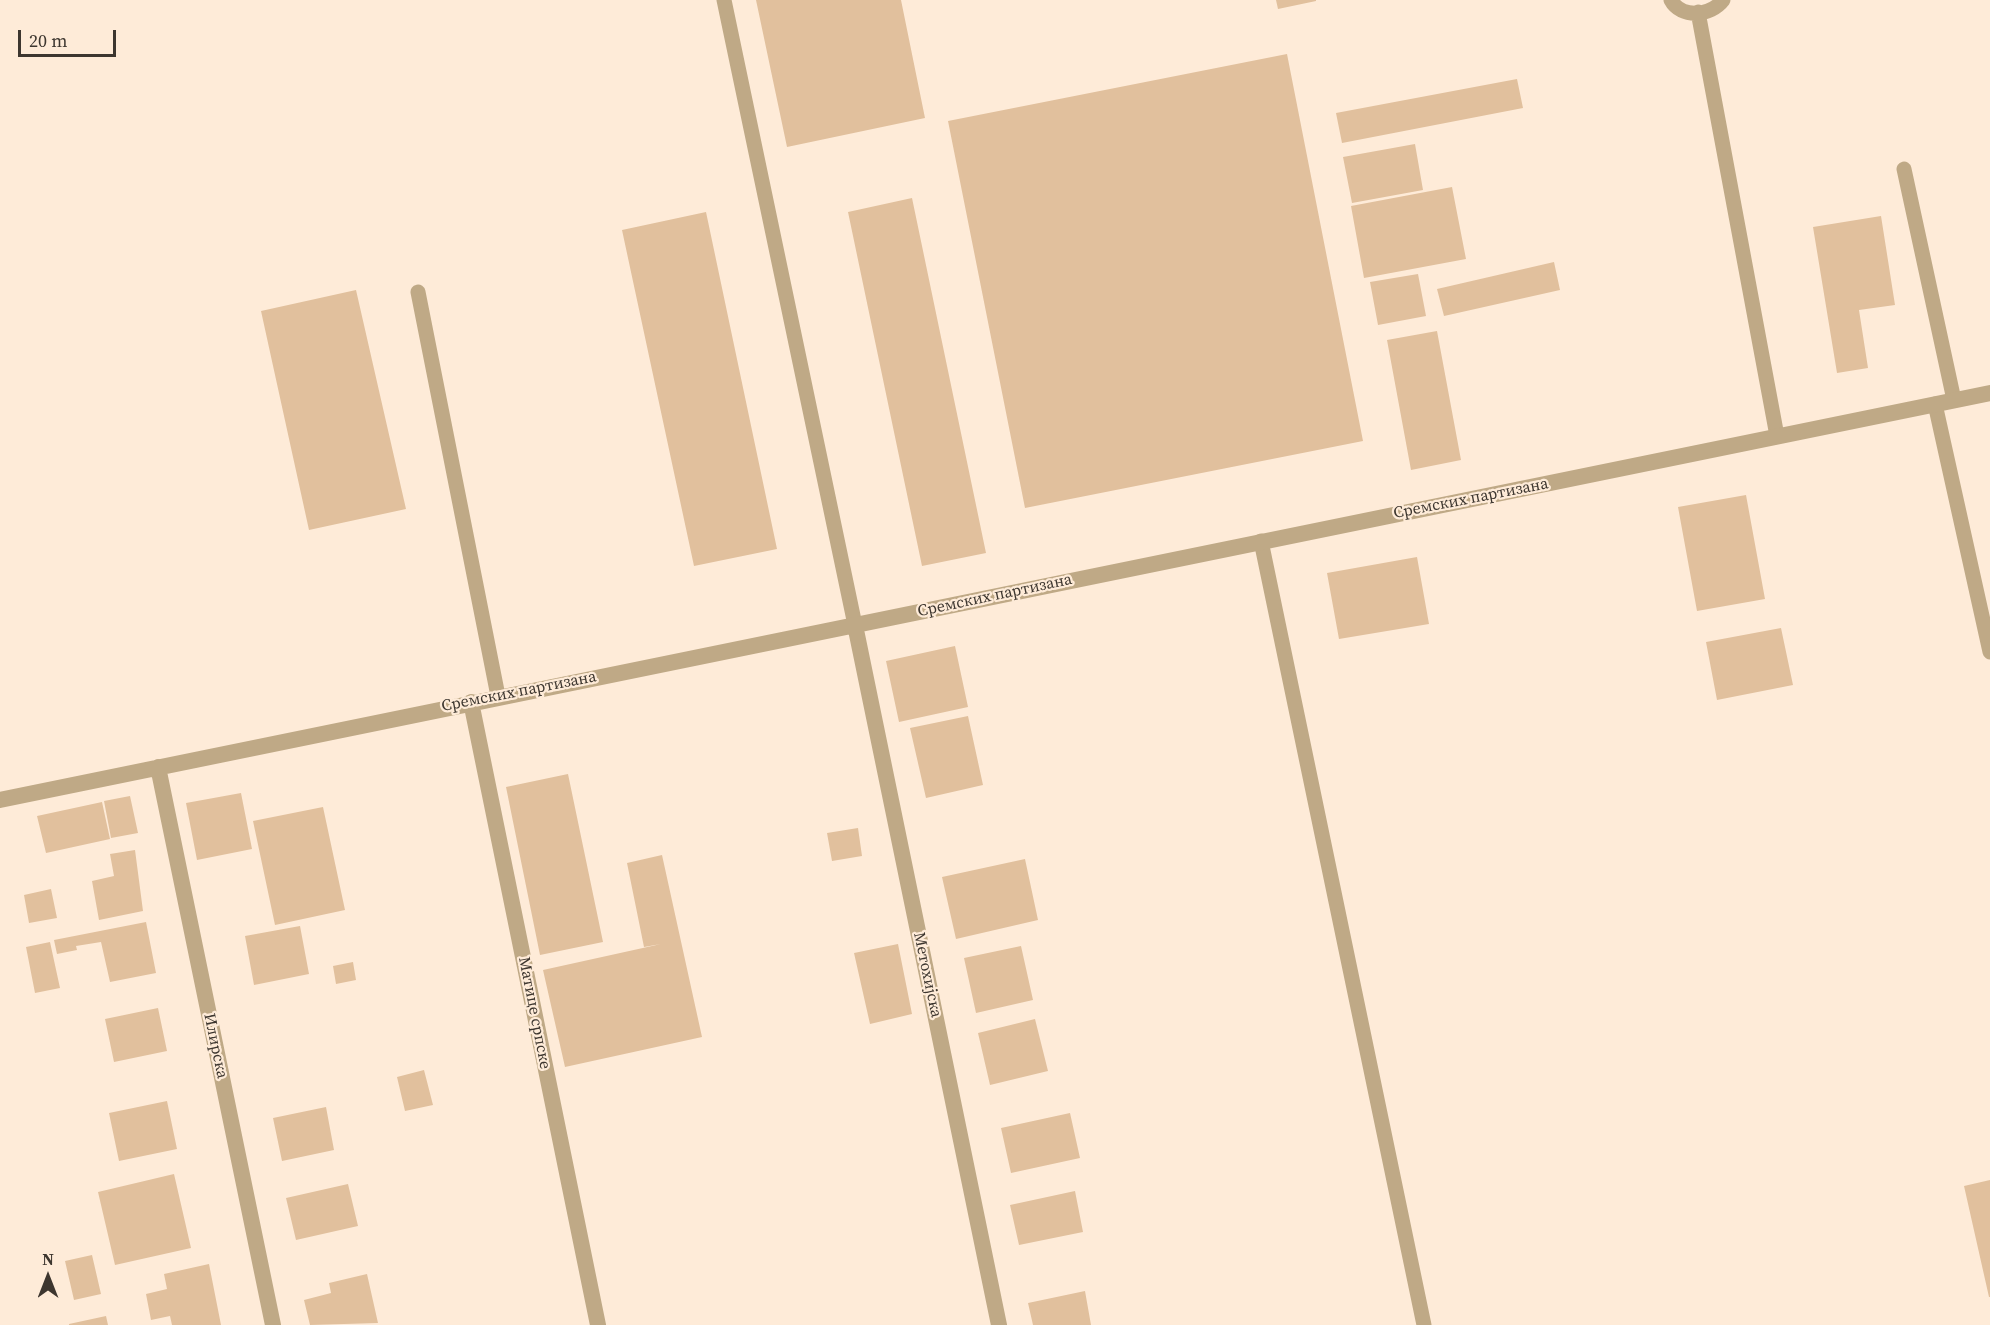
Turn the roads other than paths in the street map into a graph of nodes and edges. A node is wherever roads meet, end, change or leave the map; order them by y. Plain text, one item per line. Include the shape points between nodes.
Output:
1 (724, 0) edge
2 (1671, 0) edge
3 (1723, 0) edge
4 (1698, 12) junction
5 (1905, 169) dead end
6 (418, 292) dead end
7 (1990, 393) edge
8 (1954, 400) junction
9 (1935, 404) junction
10 (1777, 436) junction
11 (1261, 541) junction
12 (855, 625) junction
13 (1990, 652) edge
14 (498, 696) junction
15 (471, 702) junction
16 (158, 767) junction
17 (0, 800) edge
18 (273, 1325) edge
19 (597, 1325) edge
20 (999, 1325) edge
21 (1424, 1325) edge

1 - 12 lane
2 - 4 lane via 1675,9 1686,14
3 - 4 lane via 1714,9
4 - 10 lane
5 - 8 lane
6 - 14 lane
7 - 8 street, Сремских партизана
8 - 9 street, Сремских партизана
9 - 10 street, Сремских партизана
9 - 13 lane
10 - 11 street, Сремских партизана
11 - 12 street, Сремских партизана
11 - 21 lane
12 - 14 street, Сремских партизана
12 - 20 street, Метохијска
14 - 15 street, Сремских партизана
15 - 16 street, Сремских партизана
15 - 19 street, Матице српске
16 - 17 street, Сремских партизана
16 - 18 street, Илирска

